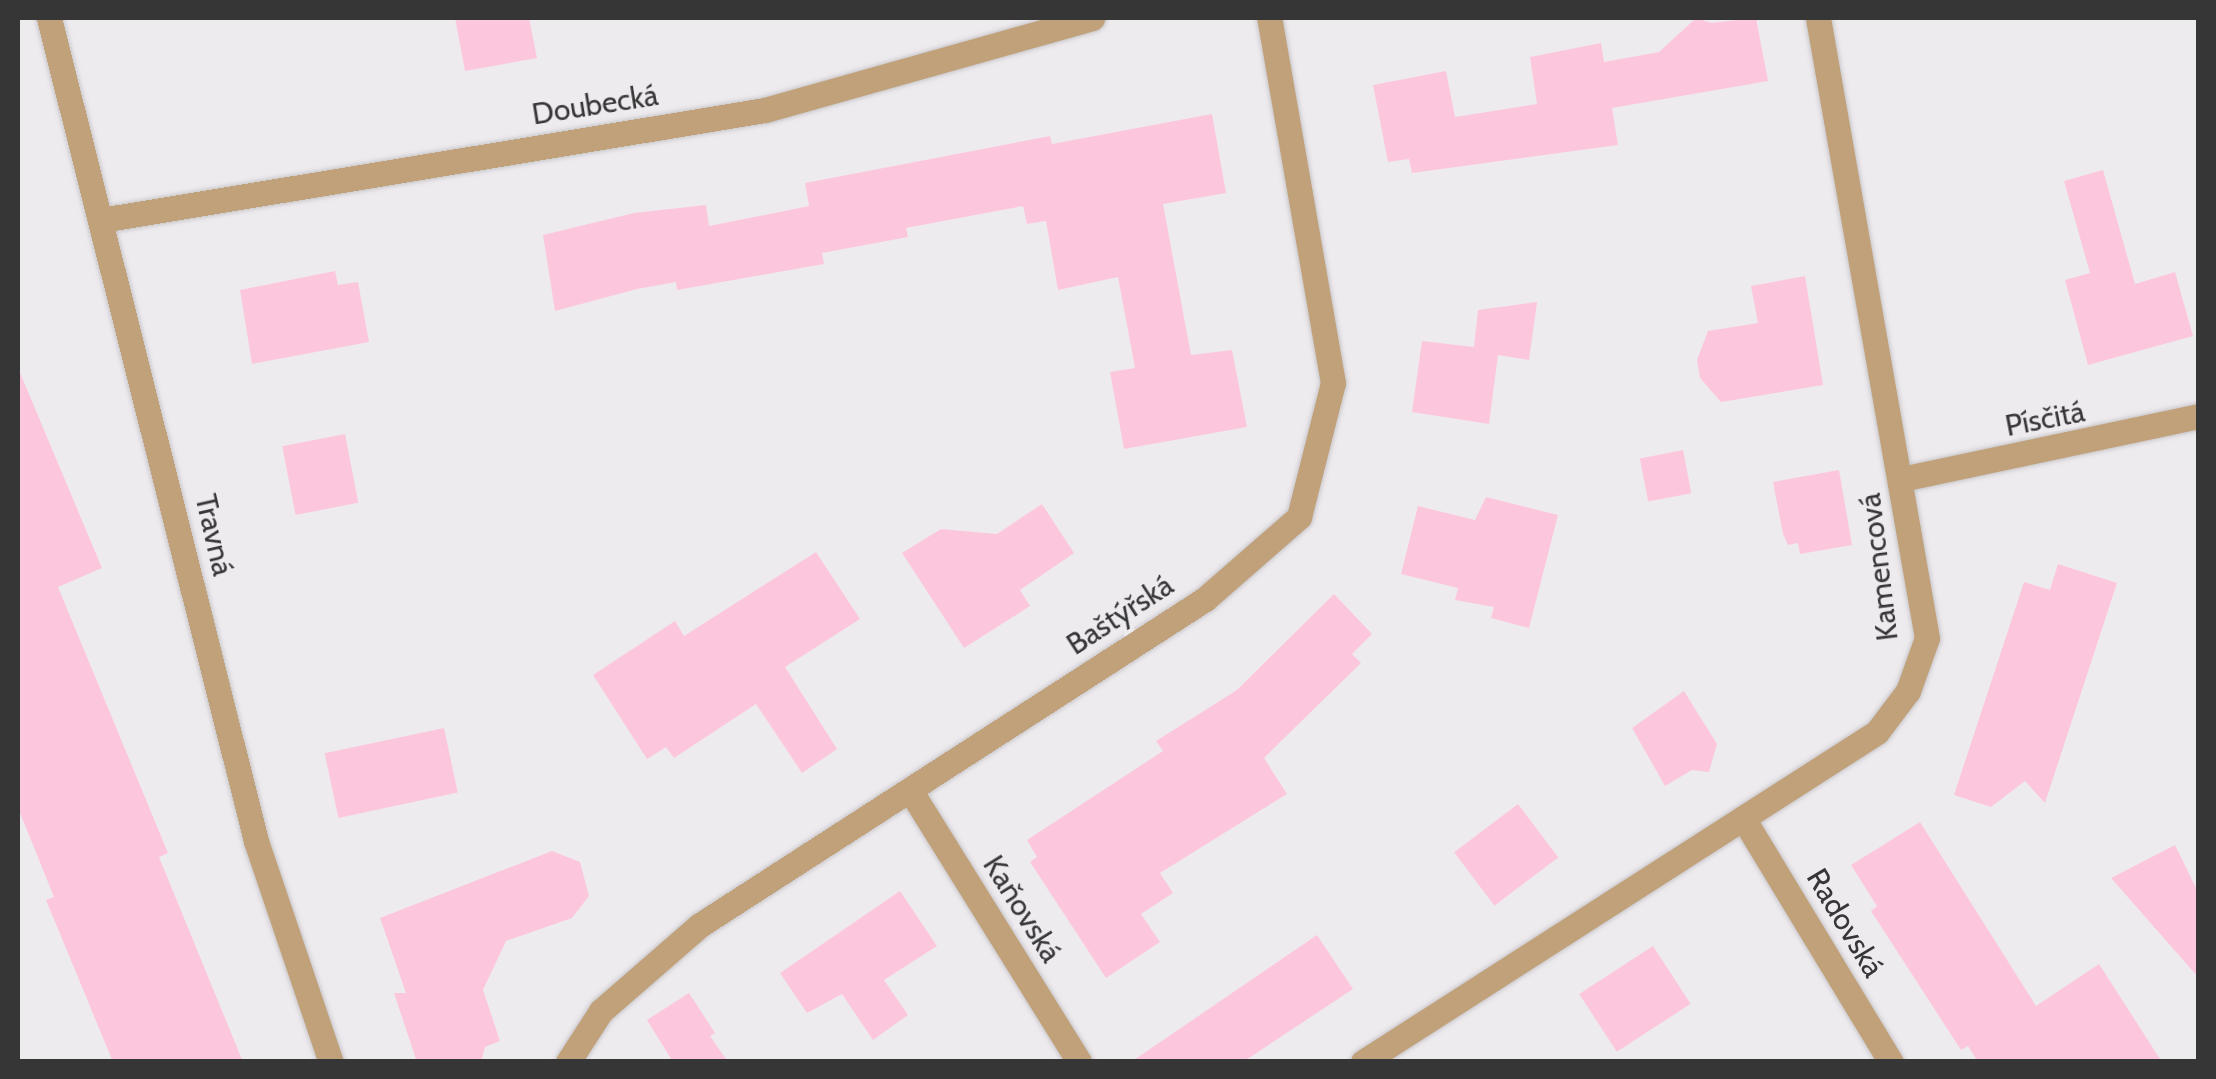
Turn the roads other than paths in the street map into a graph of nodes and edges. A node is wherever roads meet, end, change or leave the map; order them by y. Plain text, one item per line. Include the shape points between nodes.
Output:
1 (48, 18) edge
2 (1092, 18) edge
3 (1269, 18) edge
4 (1818, 18) edge
5 (101, 220) junction
6 (2198, 416) edge
7 (1902, 480) junction
8 (910, 790) junction
9 (1744, 818) junction
10 (332, 1062) edge
11 (568, 1062) edge
12 (1079, 1062) edge
13 (1362, 1062) edge
14 (1891, 1062) edge

1 - 5 street, Travná
2 - 5 street, Doubecká via 765,110
3 - 8 street, Baštýřská via 1332,383 1299,517 1205,599
4 - 7 street, Kamencová
5 - 10 street, Travná via 256,841
6 - 7 street, Písčitá
7 - 9 street, Kamencová via 1927,638 1908,691 1877,732
8 - 11 street, Baštýřská via 700,924 600,1011
8 - 12 street, Kaňovská
9 - 13 street, Kamencová
9 - 14 street, Radovská

